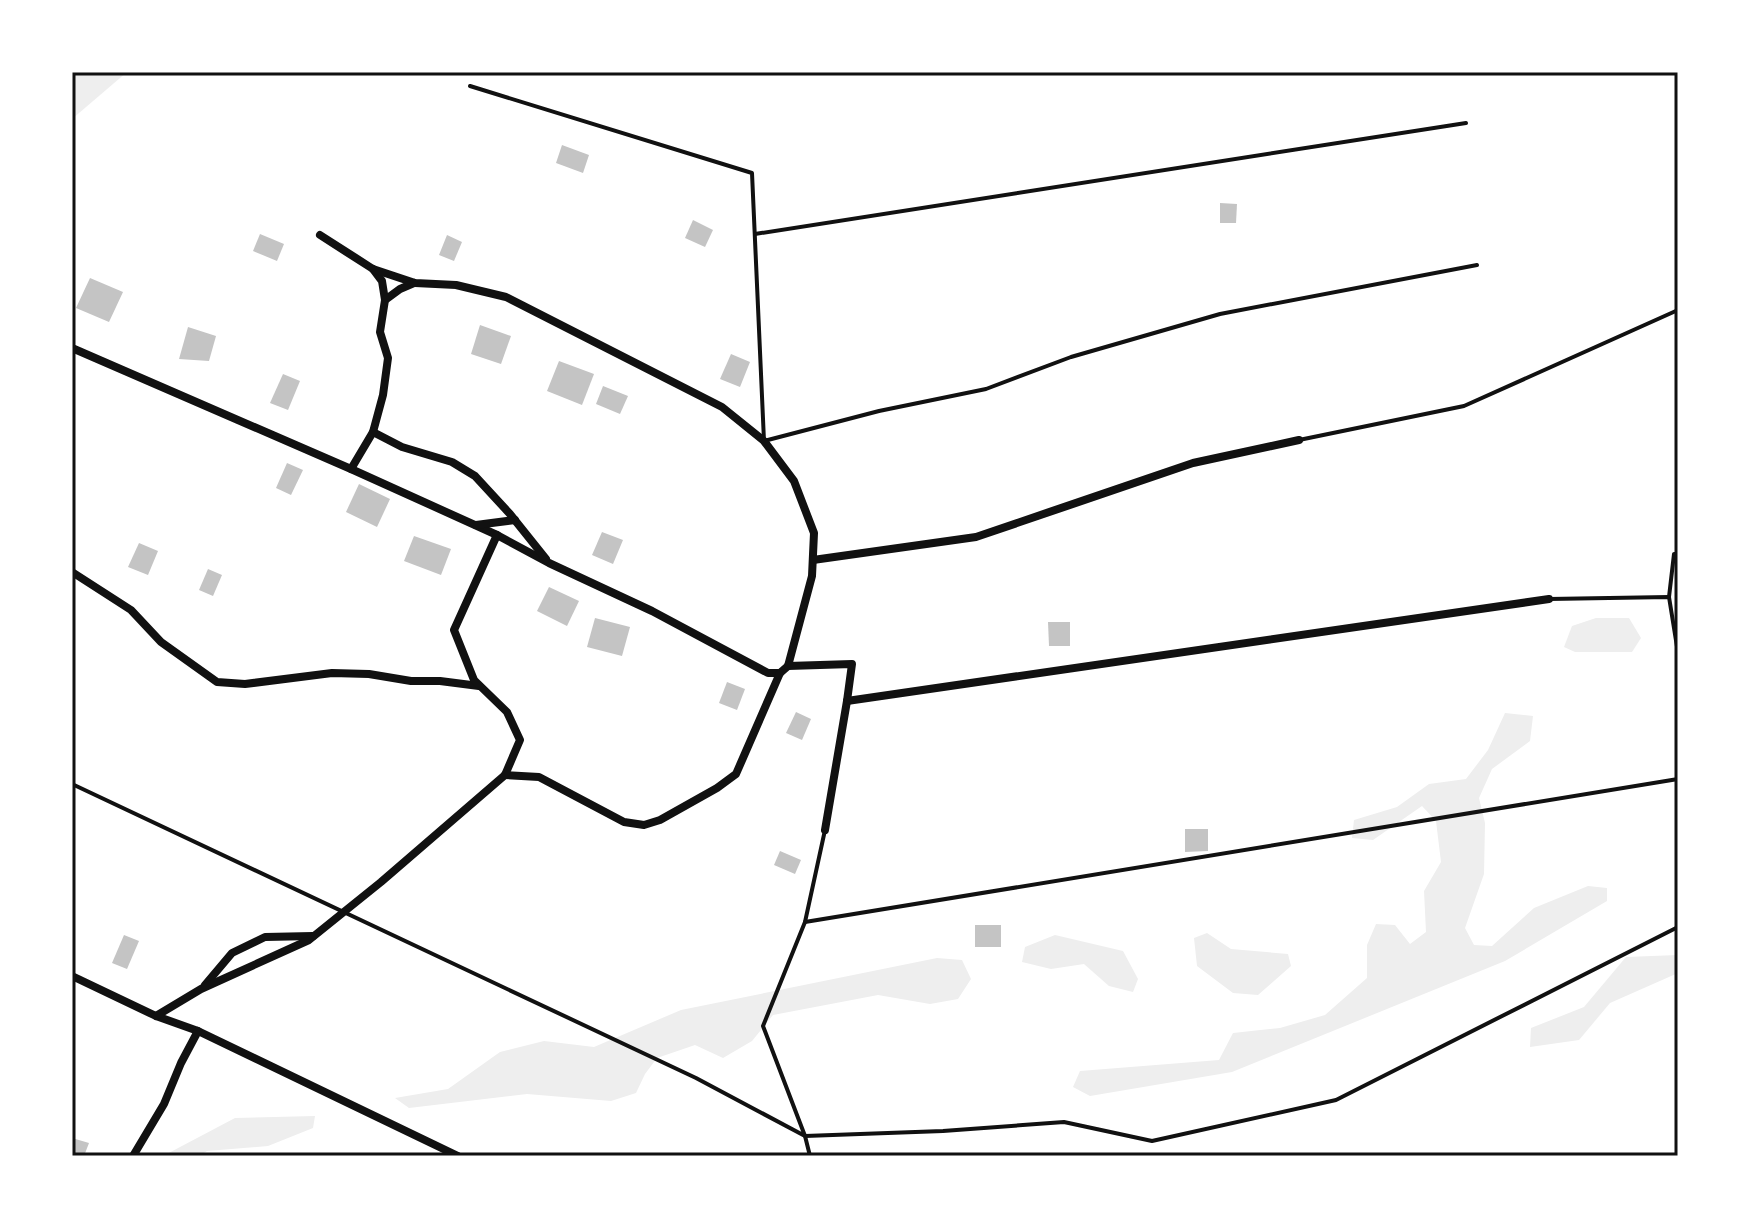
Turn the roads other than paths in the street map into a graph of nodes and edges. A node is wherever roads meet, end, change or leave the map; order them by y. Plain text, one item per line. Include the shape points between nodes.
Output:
1 (470, 86) dead end
2 (1466, 123) dead end
3 (755, 234) junction
4 (320, 235) dead end
5 (1477, 265) dead end
6 (373, 269) junction
7 (415, 283) junction
8 (385, 300) junction
9 (1678, 310) edge
10 (72, 348) edge
11 (373, 432) junction
12 (1299, 440) joint
13 (764, 441) junction
14 (351, 469) junction
15 (515, 520) junction
16 (476, 526) junction
17 (497, 535) junction
18 (1678, 554) edge
19 (813, 560) junction
20 (549, 563) junction
21 (72, 572) edge
22 (1669, 597) junction
23 (1549, 599) joint
24 (1678, 653) edge
25 (788, 666) junction
26 (780, 673) junction
27 (480, 686) junction
28 (847, 701) junction
29 (505, 775) junction
30 (1678, 779) edge
31 (72, 784) edge
32 (825, 830) joint
33 (344, 912) junction
34 (805, 922) junction
35 (1678, 927) edge
36 (314, 936) junction
37 (72, 976) edge
38 (201, 989) junction
39 (156, 1016) junction
40 (198, 1031) junction
41 (805, 1136) junction
42 (133, 1156) edge
43 (458, 1156) edge
44 (810, 1156) edge

1 - 3 lane via 752,173
2 - 3 lane
3 - 13 lane
4 - 6 street
5 - 13 lane via 1220,314 1071,357 986,389
6 - 7 street
6 - 8 street via 382,281
7 - 8 street
7 - 13 street via 456,285 506,297 722,407
8 - 11 street via 380,332 388,358
9 - 12 lane via 1464,406
10 - 14 street
11 - 14 street
11 - 15 street via 475,476
12 - 19 street via 1193,463 976,537
13 - 19 street via 794,481 814,533
14 - 16 street
15 - 16 street
15 - 20 street
16 - 17 street
17 - 20 street
17 - 27 street via 454,630
18 - 22 lane
19 - 25 street
20 - 26 street via 768,673
21 - 27 street via 131,610 161,642 217,682 245,684 332,673
22 - 23 lane
22 - 24 lane
23 - 28 street
25 - 26 street
25 - 28 street via 852,664
26 - 29 street via 736,774 660,820 644,825 624,822 539,777
27 - 29 street via 507,712 520,740
28 - 32 street
29 - 33 street
30 - 34 lane
31 - 33 lane
32 - 34 lane
33 - 36 street
33 - 41 lane via 696,1078
34 - 41 lane via 763,1026
35 - 41 lane via 1336,1100 1152,1141 1064,1122
36 - 38 street
36 - 38 street via 265,937 232,953
37 - 39 street
38 - 39 street
39 - 40 street
40 - 42 street
40 - 43 street
41 - 44 lane

